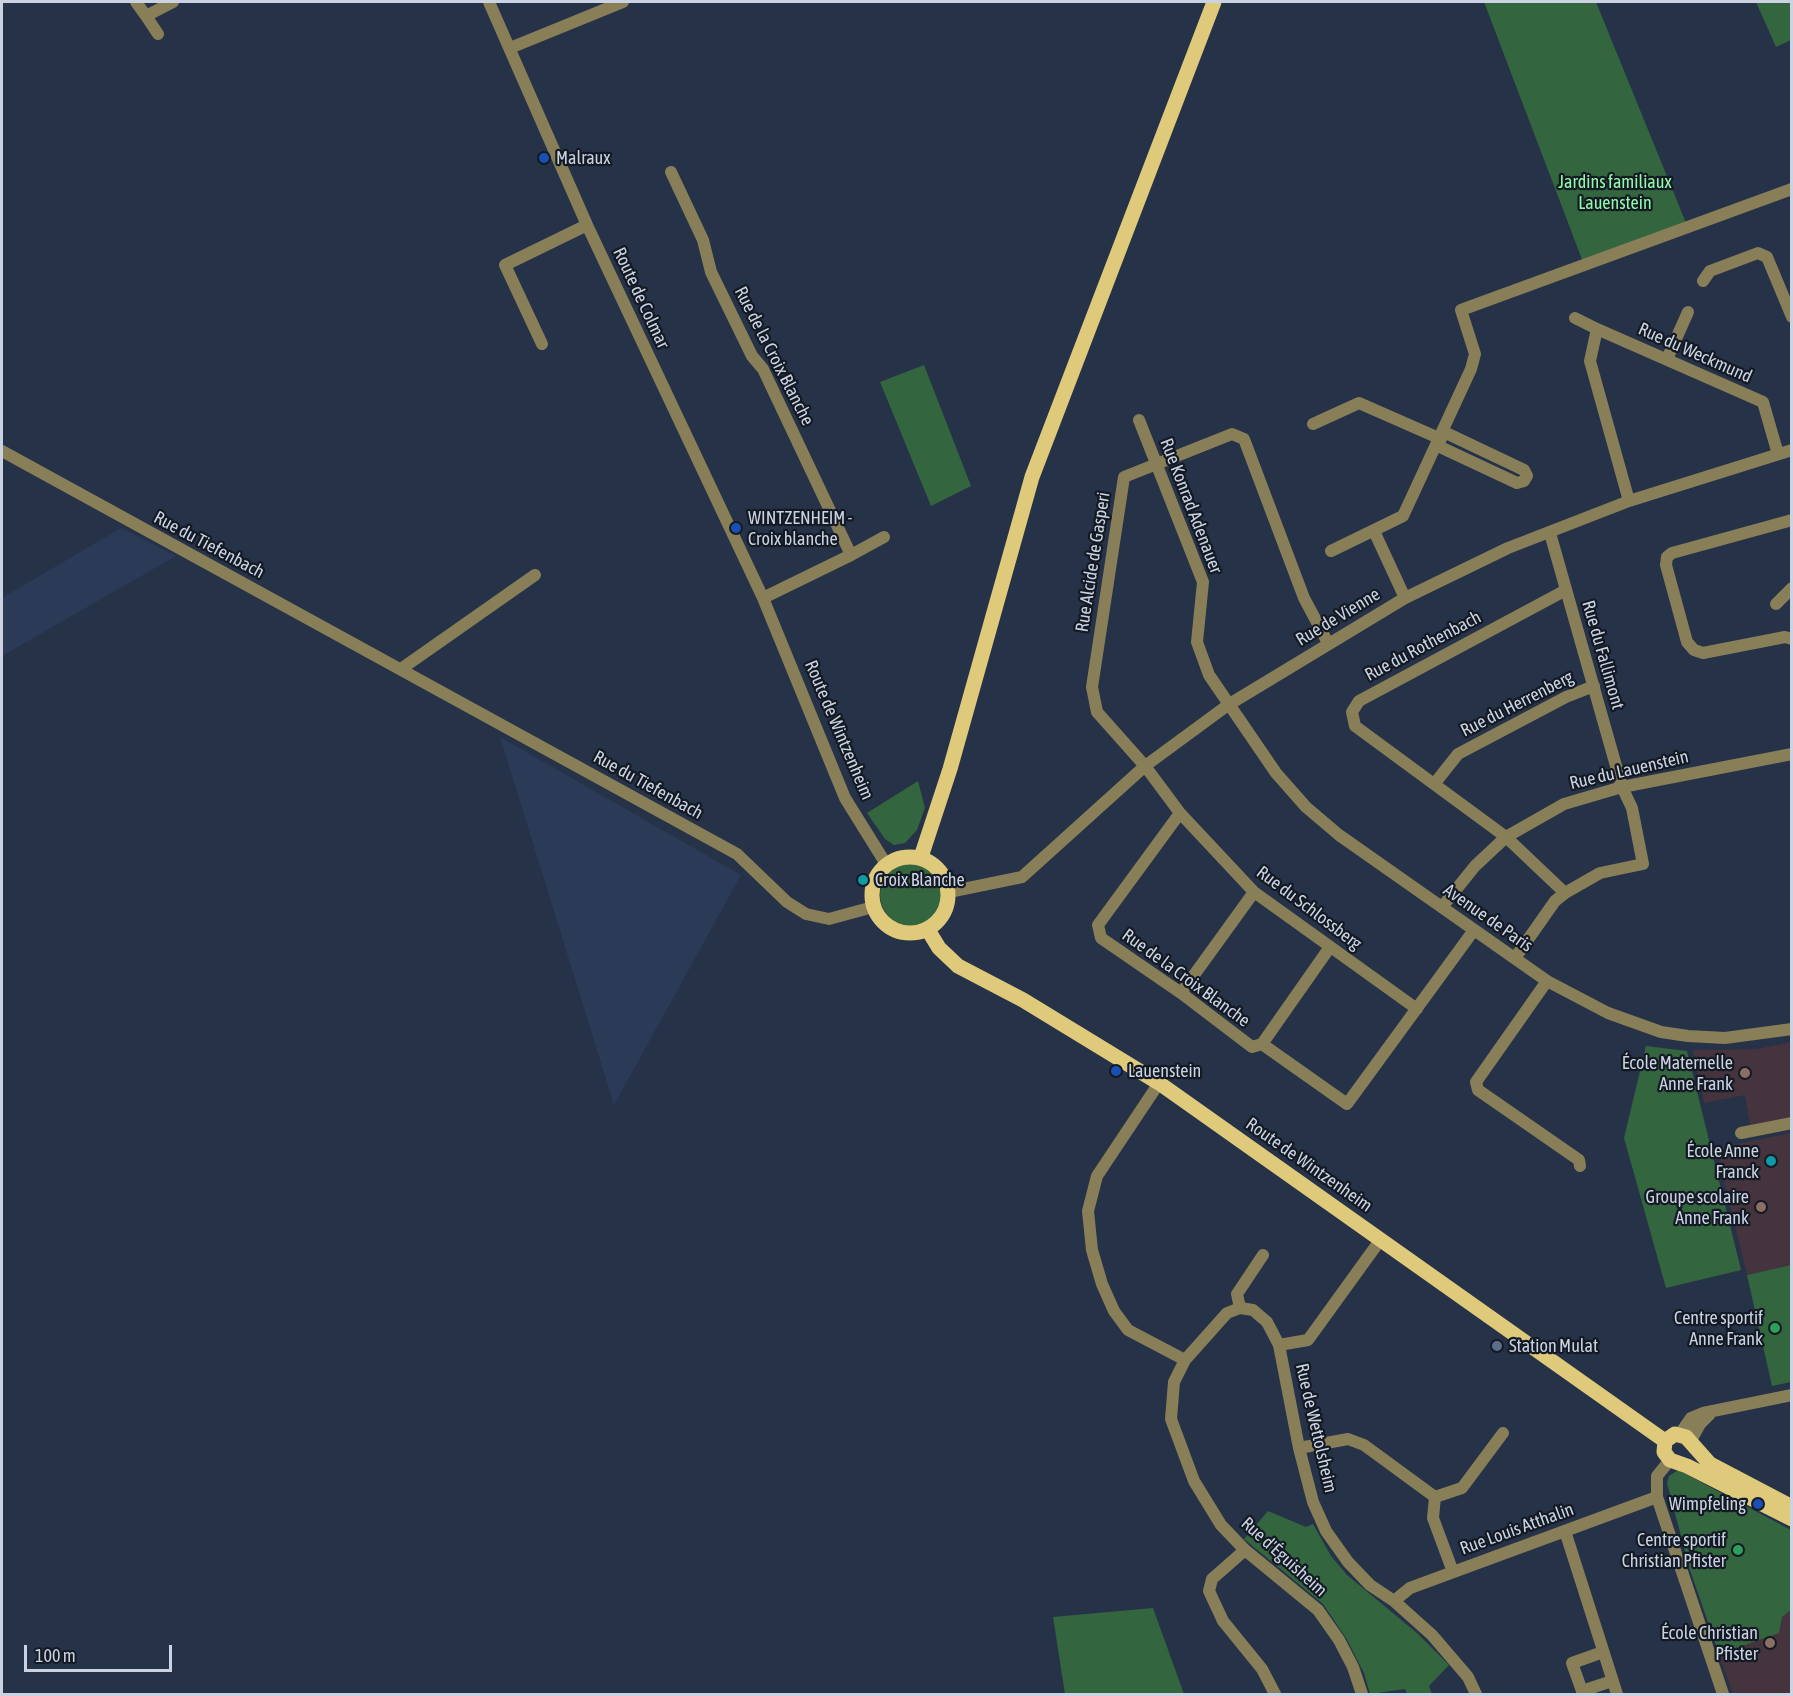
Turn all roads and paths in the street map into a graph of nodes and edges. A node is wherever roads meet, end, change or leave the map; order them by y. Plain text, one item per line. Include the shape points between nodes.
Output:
1 (136, 2) edge
2 (173, 2) edge
3 (489, 2) edge
4 (623, 2) edge
5 (1214, 2) edge
6 (146, 16) junction
7 (159, 34) dead end
8 (510, 48) junction
9 (671, 172) dead end
10 (1791, 189) edge
11 (587, 225) junction
12 (1703, 281) dead end
13 (1688, 312) dead end
14 (1791, 317) edge
15 (1575, 318) dead end
16 (1597, 329) junction
17 (542, 344) dead end
18 (1667, 359) junction
19 (1139, 420) dead end
20 (1313, 424) dead end
21 (1441, 439) junction
22 (1791, 450) edge
23 (2, 451) edge
24 (1779, 454) junction
25 (1156, 464) junction
26 (1629, 501) junction
27 (1791, 520) edge
28 (1374, 531) junction
29 (1550, 533) junction
30 (884, 537) dead end
31 (1331, 551) dead end
32 (850, 555) junction
33 (535, 575) dead end
34 (1791, 588) edge
35 (1566, 590) junction
36 (1405, 598) junction
37 (765, 602) junction
38 (1776, 604) dead end
39 (1791, 639) edge
40 (1328, 643) junction
41 (401, 669) junction
42 (1594, 686) junction
43 (1228, 705) junction
44 (1791, 754) edge
45 (1145, 766) junction
46 (1435, 783) junction
47 (1622, 787) junction
48 (1180, 813) junction
49 (1506, 837) junction
50 (921, 857) junction
51 (886, 864) junction
52 (949, 892) junction
53 (1254, 892) junction
54 (1564, 893) junction
55 (873, 907) junction
56 (1443, 907) junction
57 (928, 930) junction
58 (1474, 930) junction
59 (1330, 947) junction
60 (1515, 958) junction
61 (1547, 981) junction
62 (1181, 993) junction
63 (1417, 1009) junction
64 (1791, 1029) edge
65 (1262, 1044) junction
66 (1159, 1083) junction
67 (1791, 1123) edge
68 (1742, 1133) dead end
69 (1580, 1166) dead end
70 (1381, 1239) junction
71 (1263, 1255) dead end
72 (1240, 1308) junction
73 (1280, 1345) junction
74 (1185, 1360) junction
75 (1791, 1395) edge
76 (1503, 1432) dead end
77 (1685, 1438) junction
78 (1665, 1442) junction
79 (1299, 1448) junction
80 (1672, 1461) junction
81 (1435, 1497) junction
82 (1657, 1497) junction
83 (1791, 1507) edge
84 (1791, 1519) edge
85 (1565, 1531) junction
86 (1245, 1550) junction
87 (1453, 1572) junction
88 (1394, 1601) junction
89 (1603, 1652) junction
90 (1612, 1681) junction
91 (1275, 1695) edge
92 (1362, 1695) edge
93 (1476, 1695) edge
94 (1617, 1695) edge
95 (1723, 1695) edge

1 - 6 street
2 - 6 street
3 - 8 street, Route de Colmar
4 - 8 street
5 - 50 main road via 1032,477 950,769
6 - 7 street
8 - 11 street, Route de Colmar
9 - 32 street, Rue de la Croix Blanche via 703,240 711,272 752,356 763,369
10 - 21 street via 1461,310 1475,354
11 - 17 street via 505,265
11 - 37 street, Route de Colmar
12 - 14 street via 1710,271 1758,253 1767,257
13 - 18 street
15 - 16 street, Rue du Weckmund
16 - 18 street, Rue du Weckmund
16 - 26 street via 1590,361
18 - 24 street, Rue du Weckmund via 1763,402
19 - 25 street, Rue Konrad Adenauer
20 - 21 street via 1359,403
21 - 21 street via 1517,483 1527,476 1524,470
21 - 28 street via 1403,516
22 - 24 street, Rue de Vienne
23 - 41 street, Rue du Tiefenbach
24 - 26 street, Rue de Vienne
25 - 40 street, Rue Alcide de Gasperi via 1232,434 1244,439 1304,598
25 - 43 street, Rue Konrad Adenauer via 1203,582 1197,642 1209,675
25 - 45 street, Rue Alcide de Gasperi via 1124,477 1092,687 1097,712
26 - 29 street, Rue de Vienne
27 - 39 street via 1672,553 1666,566 1687,642 1694,650 1703,653
28 - 31 street
28 - 36 street
29 - 35 street, Rue du Fallimont
29 - 36 street, Rue de Vienne via 1508,548
30 - 32 street
32 - 37 street
33 - 41 street
34 - 38 street
35 - 42 street, Rue du Fallimont
35 - 46 street, Rue du Rothenbach via 1359,701 1352,712 1355,726
36 - 40 street, Rue de Vienne
37 - 51 street, Route de Wintzenheim via 844,798
40 - 43 street, Rue de Vienne
41 - 55 street, Rue du Tiefenbach via 737,854 806,915 829,919
42 - 46 street, Rue du Herrenberg via 1458,754
42 - 47 street, Rue du Fallimont
43 - 45 street, Rue de Vienne
43 - 56 street, Avenue de Paris via 1276,773 1306,807 1339,835
44 - 47 street, Rue du Lauenstein
45 - 48 street, Rue du Schlossberg
45 - 52 street, Rue de Vienne via 1022,877
46 - 49 street, Rue du Rothenbach
47 - 49 street, Rue du Lauenstein via 1564,804
47 - 54 street, Rue du Fallimont via 1632,808 1643,864 1600,873
48 - 53 street, Rue du Schlossberg
48 - 62 street, Rue de la Croix Blanche via 1098,925 1101,938
49 - 54 street, Rue du Rothenbach
49 - 56 street, Rue du Lauenstein via 1475,866
50 - 51 main road via 904,856
50 - 52 main road via 940,871
51 - 55 main road via 876,875 872,888
52 - 57 main road via 947,908
53 - 59 street, Rue du Schlossberg
53 - 62 street
54 - 60 street
55 - 57 main road via 881,921 893,929 909,934
56 - 58 street, Avenue de Paris
57 - 66 main road, Route de Wintzenheim via 939,948 958,966 1023,1000
58 - 60 street, Avenue de Paris
58 - 63 street, Rue de la Croix Blanche
59 - 63 street, Rue du Schlossberg
59 - 65 street
60 - 61 street, Avenue de Paris
61 - 64 street, Avenue de Paris via 1608,1013 1661,1032 1725,1038
61 - 69 street via 1476,1082 1478,1090 1579,1160
62 - 65 street, Rue de la Croix Blanche via 1252,1047
63 - 65 street, Rue de la Croix Blanche via 1347,1104
66 - 70 main road, Route de Wintzenheim
66 - 74 street via 1097,1176 1088,1211 1090,1235 1102,1284 1114,1311 1141,1339
67 - 68 street
70 - 73 street via 1308,1340
70 - 78 main road, Route de Wintzenheim
71 - 72 street via 1237,1294
72 - 73 street, Rue de Wettolsheim via 1254,1310 1267,1322
72 - 74 street via 1227,1313
73 - 79 street, Rue de Wettolsheim
74 - 86 street, Rue d'Éguisheim via 1174,1382 1171,1419 1194,1481 1221,1526
75 - 77 street via 1691,1418
76 - 81 street via 1462,1488
77 - 78 main road via 1671,1435
77 - 80 main road via 1688,1457
77 - 83 main road via 1710,1464
78 - 80 main road via 1664,1452
79 - 81 street via 1348,1439 1364,1445
79 - 88 street, Rue de Wettolsheim via 1313,1502 1326,1531 1370,1585
80 - 82 street via 1657,1476
80 - 84 main road
81 - 87 street via 1433,1518
82 - 85 street, Rue Louis Atthalin
82 - 95 street
85 - 87 street, Rue Louis Atthalin
85 - 89 street
86 - 91 street via 1212,1579 1209,1591 1223,1621 1262,1669
86 - 92 street, Rue d'Éguisheim via 1318,1610 1344,1649
87 - 88 street, Rue Louis Atthalin via 1410,1588
88 - 93 street, Rue de Wettolsheim via 1432,1635 1468,1677
89 - 90 street
89 - 90 street via 1572,1663 1582,1691
90 - 94 street

